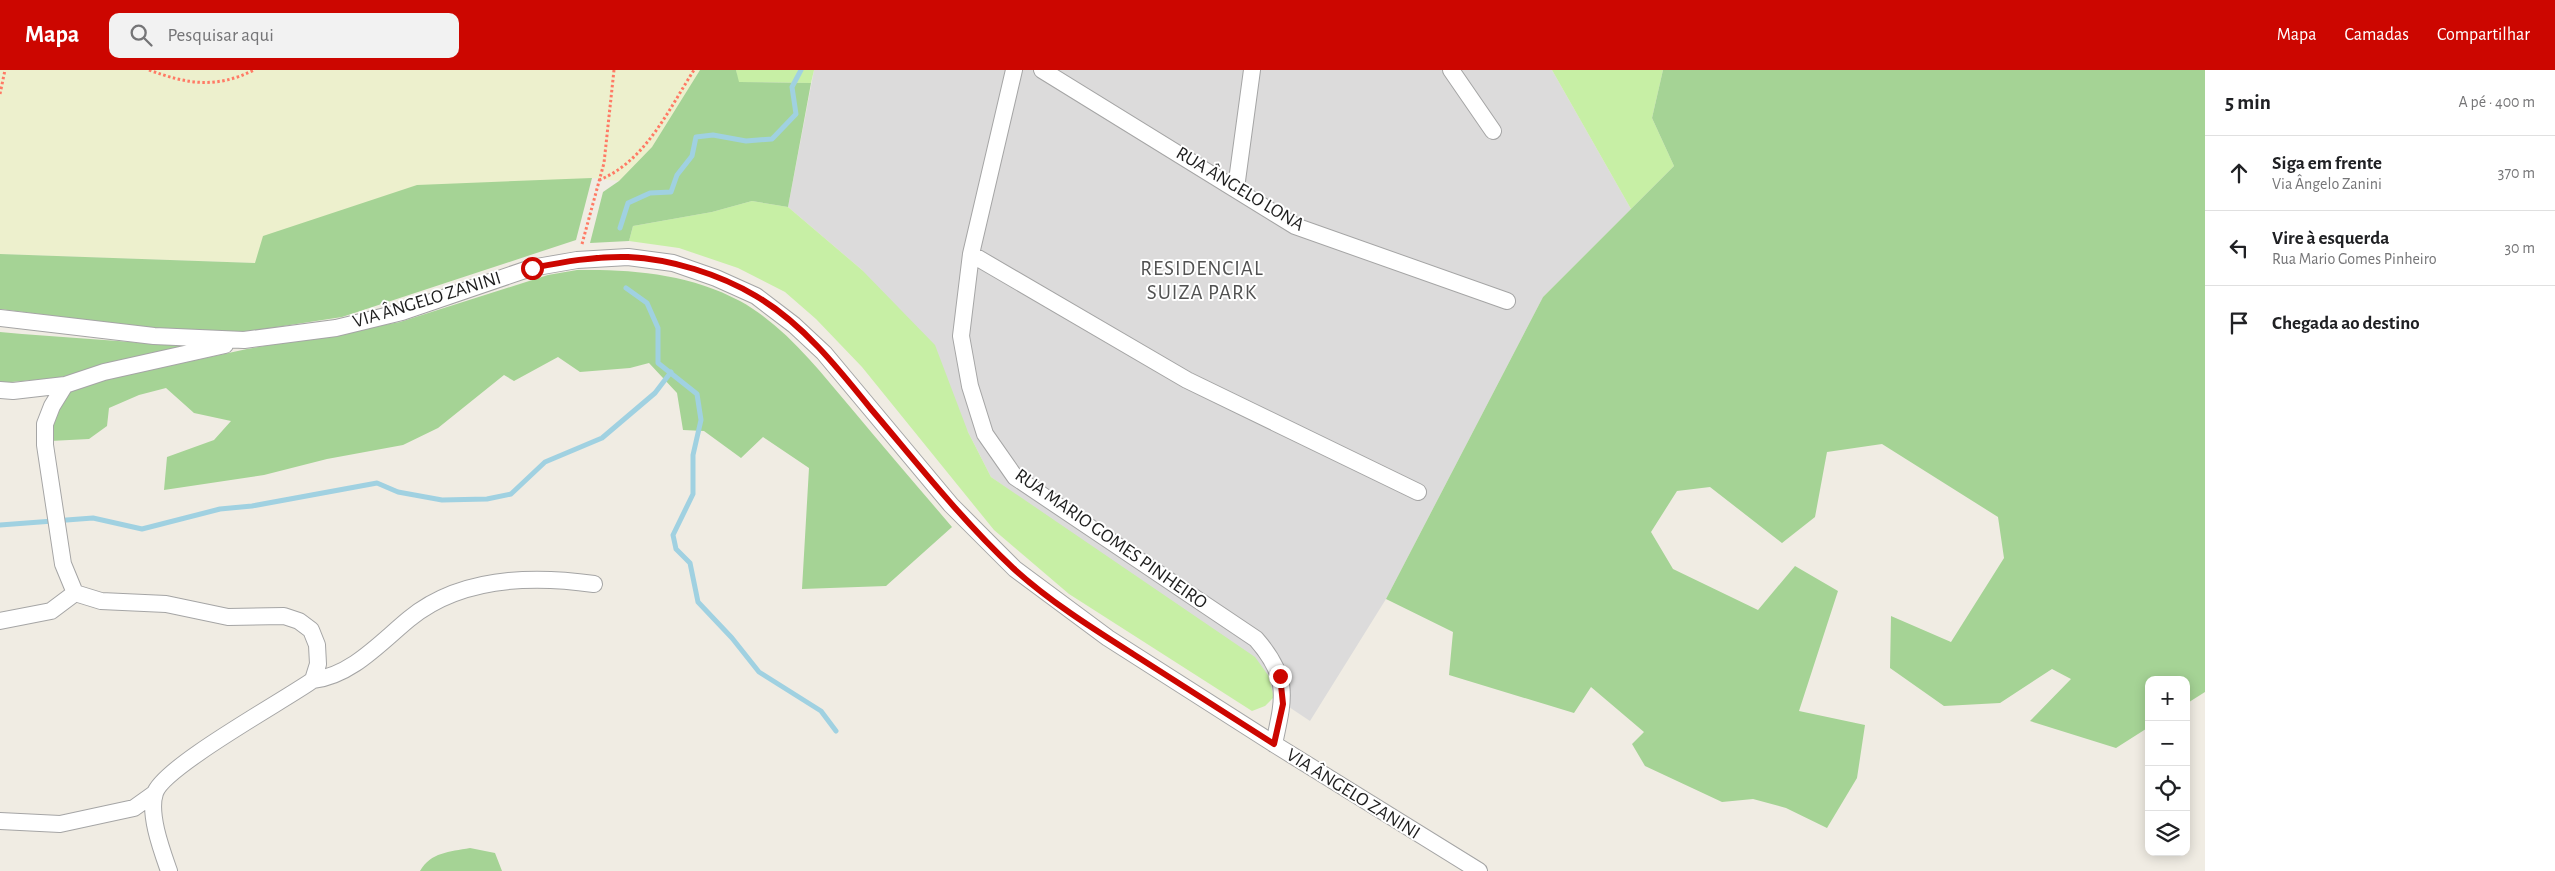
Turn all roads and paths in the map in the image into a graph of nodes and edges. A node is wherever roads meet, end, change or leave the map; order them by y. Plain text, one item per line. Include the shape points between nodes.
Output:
1 (6, 70) edge
2 (149, 70) edge
3 (254, 70) edge
4 (614, 70) edge
5 (694, 70) edge
6 (1014, 70) edge
7 (1042, 70) edge
8 (1252, 70) edge
9 (1451, 70) edge
10 (0, 94) edge
11 (1494, 131) dead end
12 (599, 180) junction
13 (1236, 188) junction
14 (971, 254) junction
15 (578, 260) junction
16 (1507, 301) dead end
17 (0, 318) edge
18 (244, 340) junction
19 (65, 385) junction
20 (0, 390) edge
21 (1418, 492) dead end
22 (594, 584) dead end
23 (74, 593) junction
24 (0, 621) edge
25 (314, 680) junction
26 (1274, 744) junction
27 (155, 793) junction
28 (0, 821) edge
29 (170, 871) edge
30 (1479, 871) edge

1 - 10 path
2 - 3 path via 194,84 220,81
4 - 12 path via 604,163
5 - 12 path via 646,145 616,174
6 - 14 street, RUA MARIO GOMES PINHEIRO
7 - 13 street, RUA ÂNGELO LONA
8 - 13 street
9 - 11 street
12 - 15 path
13 - 16 street, RUA ÂNGELO LONA via 1295,226
14 - 21 street via 1187,380
14 - 26 street, RUA MARIO GOMES PINHEIRO via 961,336 970,386 985,434 1014,477 1256,639 1273,658 1280,676 1283,704
15 - 18 street, VIA ÂNGELO ZANINI via 532,268 402,312 336,328
15 - 26 street, VIA ÂNGELO ZANINI via 628,257 673,263 756,296 824,353 951,505 1015,570 1108,638
17 - 18 street, VIA ÂNGELO ZANINI via 154,336
18 - 19 street via 104,372
19 - 20 street
19 - 23 street via 45,424 44,445 63,564
22 - 25 street via 568,580 485,583 444,596 410,618 349,667 325,679
23 - 24 street via 51,611
23 - 25 street via 101,601 166,604 228,617 284,616 299,621 311,630 317,645 318,664
25 - 27 street via 197,754 162,781
26 - 30 street, VIA ÂNGELO ZANINI
27 - 28 street via 134,808 60,824
27 - 29 street via 154,815 160,848

